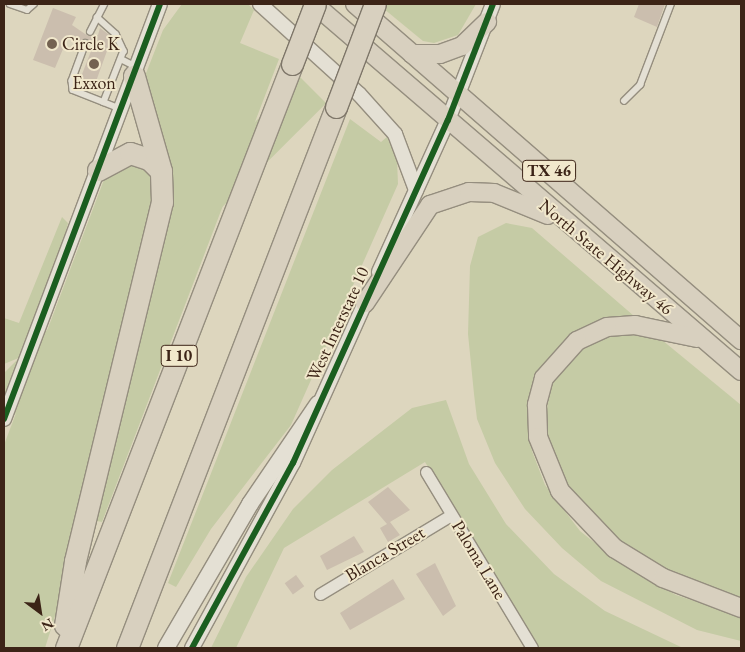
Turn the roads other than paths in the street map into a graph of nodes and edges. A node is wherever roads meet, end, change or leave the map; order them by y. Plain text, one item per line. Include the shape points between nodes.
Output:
1 (10, 4) edge
2 (34, 4) edge
3 (104, 4) edge
4 (160, 4) edge
5 (260, 4) edge
6 (314, 4) edge
7 (355, 4) edge
8 (375, 4) edge
9 (493, 4) edge
10 (671, 4) edge
11 (97, 17) junction
12 (486, 22) junction
13 (90, 32) dead end
14 (86, 43) dead end
15 (412, 54) junction
16 (121, 59) junction
17 (136, 72) junction
18 (459, 95) junction
19 (624, 101) dead end
20 (104, 102) junction
21 (121, 109) junction
22 (448, 120) junction
23 (98, 170) junction
24 (161, 171) junction
25 (416, 190) junction
26 (561, 220) junction
27 (365, 302) junction
28 (703, 340) junction
29 (741, 340) edge
30 (741, 371) edge
31 (318, 404) junction
32 (4, 419) edge
33 (426, 472) dead end
34 (451, 515) junction
35 (320, 594) dead end
36 (741, 608) edge
37 (61, 648) edge
38 (66, 648) edge
39 (127, 648) edge
40 (166, 648) edge
41 (192, 648) edge
42 (532, 648) edge

1 - 2 lane via 28,10
3 - 11 lane
4 - 17 street
5 - 25 street via 360,94 395,134
6 - 22 main road, North State Highway 46 / TX 46
6 - 38 highway, I 10, bridge
7 - 15 main road, North State Highway 46 / TX 46
8 - 39 highway, bridge
9 - 12 street, West Interstate 10
10 - 19 lane via 640,85
11 - 13 lane
11 - 16 lane via 116,34 124,51
12 - 15 main road via 462,46 440,54
12 - 18 street, West Interstate 10
14 - 20 lane via 72,81 73,90
15 - 18 main road, North State Highway 46 / TX 46
16 - 17 lane
16 - 20 lane
17 - 21 street
17 - 24 highway
18 - 22 street, West Interstate 10
18 - 29 main road, North State Highway 46 / TX 46
20 - 21 lane
21 - 23 street
22 - 25 street, West Interstate 10
22 - 26 main road, North State Highway 46 / TX 46
23 - 24 highway via 130,153 149,159
23 - 32 street
24 - 37 highway via 156,236 75,561
25 - 27 street, West Interstate 10
26 - 27 main road via 494,193 447,198 430,205
26 - 28 main road, North State Highway 46 / TX 46
27 - 31 street, West Interstate 10
28 - 30 main road, North State Highway 46 / TX 46
28 - 36 main road via 635,325 607,327 577,341 544,378 537,405 538,437 560,491 614,548 663,578
31 - 40 main road via 250,504
31 - 41 street, West Interstate 10 via 292,463
33 - 34 street, Paloma Lane
34 - 35 street, Blanca Street
34 - 42 street, Paloma Lane

